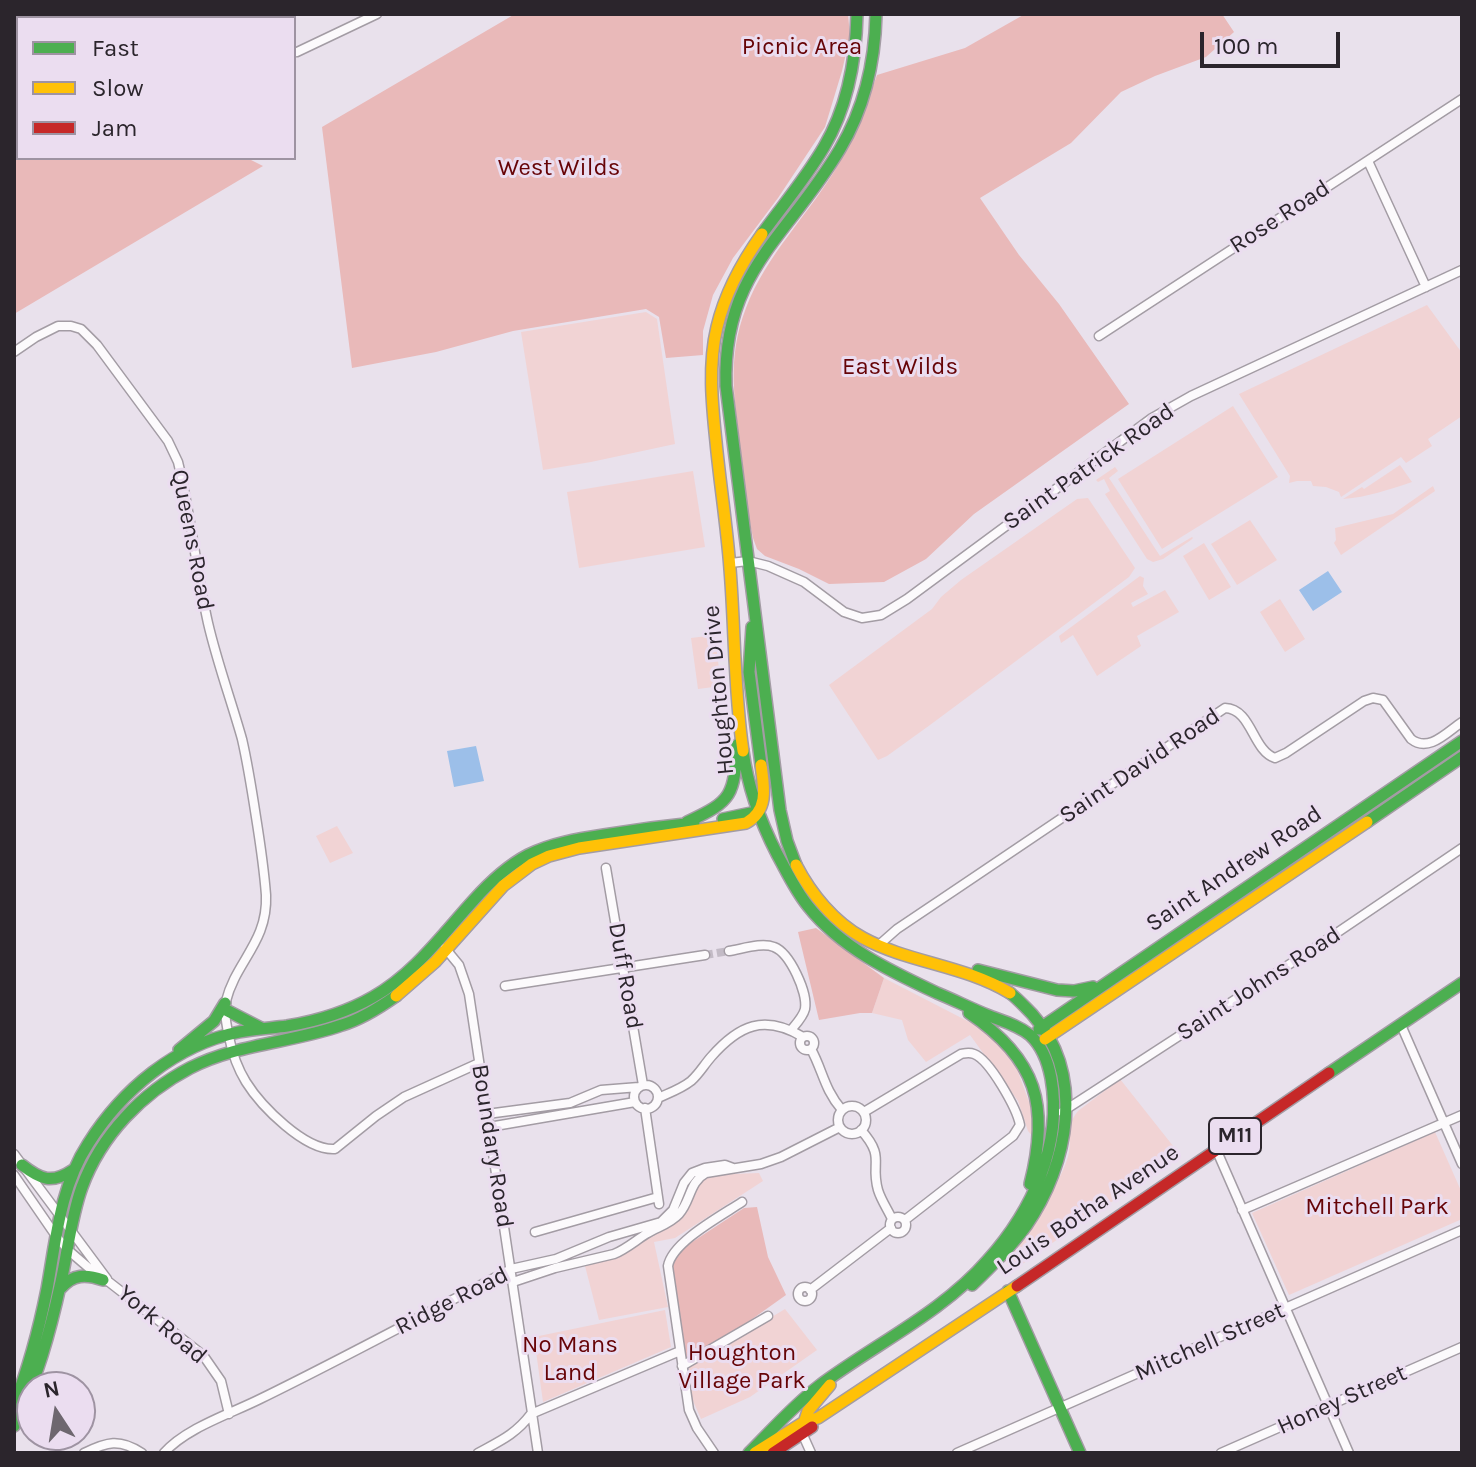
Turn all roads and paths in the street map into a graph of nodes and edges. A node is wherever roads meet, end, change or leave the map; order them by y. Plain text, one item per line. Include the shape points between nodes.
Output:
1 (377, 14) edge
2 (857, 14) edge
3 (876, 14) edge
4 (297, 52) dead end
5 (1462, 99) edge
6 (1368, 161) junction
7 (1462, 270) edge
8 (1426, 287) junction
9 (1099, 336) dead end
10 (14, 352) edge
11 (748, 561) junction
12 (730, 563) junction
13 (754, 602) junction
14 (740, 708) junction
15 (1462, 722) edge
16 (1462, 741) edge
17 (1462, 757) edge
18 (758, 814) junction
19 (746, 823) junction
20 (682, 824) junction
21 (768, 837) junction
22 (1462, 848) edge
23 (606, 868) dead end
24 (807, 883) junction
25 (880, 944) junction
26 (443, 946) junction
27 (729, 951) tunnel mouth
28 (905, 952) junction
29 (705, 955) tunnel mouth
30 (624, 967) junction
31 (888, 969) junction
32 (1118, 974) junction
33 (914, 983) junction
34 (1462, 983) edge
35 (505, 986) dead end
36 (225, 1006) junction
37 (1401, 1025) junction
38 (1044, 1026) junction
39 (264, 1029) junction
40 (791, 1030) junction
41 (228, 1035) junction
42 (1050, 1037) junction
43 (1035, 1039) junction
44 (233, 1050) junction
45 (167, 1061) junction
46 (479, 1063) junction
47 (641, 1086) junction
48 (658, 1098) junction
49 (635, 1102) junction
50 (645, 1108) junction
51 (842, 1110) junction
52 (1067, 1111) junction
53 (864, 1112) junction
54 (487, 1114) junction
55 (1054, 1115) junction
56 (1462, 1115) edge
57 (1444, 1123) junction
58 (489, 1127) junction
59 (840, 1127) junction
60 (861, 1130) junction
61 (1216, 1149) junction
62 (14, 1154) edge
63 (1462, 1164) edge
64 (22, 1165) junction
65 (733, 1168) junction
66 (73, 1170) junction
67 (14, 1175) edge
68 (742, 1202) dead end
69 (1242, 1210) junction
70 (1022, 1211) junction
71 (59, 1215) junction
72 (905, 1220) junction
73 (892, 1224) junction
74 (71, 1230) junction
75 (1462, 1230) edge
76 (535, 1232) dead end
77 (56, 1236) junction
78 (68, 1250) junction
79 (511, 1269) junction
80 (106, 1281) junction
81 (513, 1282) junction
82 (810, 1290) dead end
83 (59, 1291) junction
84 (1008, 1291) junction
85 (1285, 1308) junction
86 (768, 1316) dead end
87 (1462, 1347) edge
88 (680, 1351) junction
89 (682, 1366) junction
90 (14, 1405) edge
91 (1329, 1407) junction
92 (1060, 1408) junction
93 (229, 1414) junction
94 (531, 1414) junction
95 (14, 1426) edge
96 (802, 1428) junction
97 (84, 1453) edge
98 (142, 1453) edge
99 (164, 1453) edge
100 (478, 1453) edge
101 (538, 1453) edge
102 (714, 1453) edge
103 (749, 1453) edge
104 (755, 1453) edge
105 (773, 1453) edge
106 (811, 1453) edge
107 (957, 1453) edge
108 (1080, 1453) edge
109 (1221, 1453) edge
110 (1349, 1453) edge

1 - 4 street
2 - 12 main road, Houghton Drive via 854,65 838,119 737,272 718,320 710,384
3 - 11 main road, Houghton Drive via 871,73 857,116 835,157 745,284 728,335 725,376
5 - 6 street, Rose Road
6 - 8 street
6 - 9 street, Rose Road
7 - 8 street, Saint Patrick Road
8 - 11 street, Saint Patrick Road via 1152,418 881,615 849,614 796,578
10 - 36 street, Queens Road via 58,326 81,329 176,454 208,622 249,774 263,868 266,905 261,930
11 - 12 street, Saint Patrick Road
11 - 13 main road, Houghton Drive
12 - 14 main road, Houghton Drive
13 - 18 main road via 749,672 764,791
13 - 24 main road, Houghton Drive via 783,830
14 - 18 main road, Houghton Drive via 745,763
14 - 20 main road via 732,791 715,809
15 - 25 street, Saint David Road via 1430,744 1418,744 1383,700 1373,698 1275,758 1237,711 1225,708
16 - 32 main road, Saint Andrew Road
17 - 42 main road, Saint Andrew Road
18 - 19 main road
18 - 20 main road
18 - 21 main road, Houghton Drive
18 - 24 main road
19 - 21 main road
19 - 26 main road via 588,846 548,857 494,893
20 - 26 main road via 593,836 531,853 484,891
21 - 31 main road, Houghton Drive via 813,912 835,934
22 - 52 street, Saint Johns Road
23 - 30 street, Duff Road
24 - 25 main road, Houghton Drive via 837,919
25 - 28 main road, Houghton Drive
25 - 31 main road via 880,958
26 - 39 main road via 366,1001 320,1019
26 - 44 main road via 406,990 366,1016
26 - 46 street, Boundary Road via 466,982
27 - 40 street via 773,946 789,961 805,999 803,1016
28 - 32 main road via 1059,992 1086,989
28 - 38 main road, Houghton Drive via 1003,988
29 - 30 street
30 - 35 street
30 - 47 street, Duff Road
31 - 33 main road, Houghton Drive
32 - 38 main road, Saint Andrew Road
33 - 43 main road, Houghton Drive
33 - 70 main road via 992,1028 1023,1065 1035,1095 1041,1135
34 - 37 main road, Louis Botha Avenue / M11
36 - 39 main road
36 - 41 street
36 - 45 main road
37 - 57 street
37 - 61 main road, Louis Botha Avenue / M11
38 - 42 main road, Houghton Drive
38 - 43 main road, Saint Andrew Road
39 - 41 main road
40 - 48 street via 763,1024 741,1031 690,1082
40 - 51 street via 803,1037 805,1049 811,1049 828,1092
41 - 44 street
41 - 45 main road
42 - 43 main road, Saint Andrew Road
42 - 52 main road, Houghton Drive via 1063,1070
43 - 55 main road via 1046,1059
44 - 46 street via 245,1081 266,1108 303,1138 330,1150 404,1097
44 - 74 main road via 161,1085 113,1131 82,1185
45 - 66 main road via 110,1114
46 - 54 street, Boundary Road
47 - 48 street via 654,1088
47 - 49 street
47 - 54 street via 601,1090 570,1103
48 - 50 street
49 - 50 street
49 - 58 street
50 - 76 street via 659,1200
51 - 53 street via 856,1106
51 - 59 street
52 - 55 street, Saint Johns Road
52 - 96 main road, Houghton Drive via 1048,1188 1002,1259 960,1295 835,1381 815,1400
53 - 60 street
53 - 72 street via 969,1053 992,1071 1017,1112 1020,1125 1013,1136
54 - 58 street, Boundary Road
55 - 70 main road via 1043,1169
56 - 57 street
57 - 63 street
57 - 69 street
58 - 79 street, Boundary Road
59 - 60 street via 847,1133
59 - 65 street via 781,1157
60 - 73 street via 875,1151 878,1189
61 - 69 street
61 - 84 main road, Louis Botha Avenue / M11
62 - 64 street, York Road
64 - 66 main road via 45,1179 59,1179
64 - 71 street, York Road
65 - 79 street, Ridge Road via 692,1173 661,1222
65 - 81 street via 699,1177 674,1219 622,1251
66 - 71 main road
67 - 77 street, York Road
68 - 88 street via 678,1245 669,1257
69 - 85 street
70 - 103 main road via 968,1280 807,1394
71 - 74 street, York Road
71 - 77 main road
72 - 73 street via 898,1217
72 - 73 street via 902,1232 895,1232
73 - 82 street
74 - 78 main road
74 - 80 street, York Road
75 - 85 street, Mitchell Street
77 - 78 street, York Road
77 - 90 main road via 37,1338
78 - 80 street, York Road
78 - 83 main road
79 - 81 street, Boundary Road
79 - 93 street, Ridge Road
80 - 83 main road via 77,1276
80 - 93 street, York Road via 203,1355 221,1381
81 - 94 street, Boundary Road
83 - 95 main road via 36,1373
84 - 92 main road
84 - 96 main road, Louis Botha Avenue / M11 via 814,1425
85 - 91 street
85 - 92 street, Mitchell Street
86 - 89 street
87 - 91 street, Honey Street
88 - 89 street
88 - 94 street
89 - 102 street via 689,1410
91 - 109 street, Honey Street
91 - 110 street
92 - 107 street, Mitchell Street
92 - 108 main road
93 - 99 street, Ridge Road
94 - 100 street via 511,1435
94 - 101 street, Boundary Road
96 - 104 main road, M11
96 - 105 main road, M11
96 - 106 street
97 - 98 street via 112,1443

